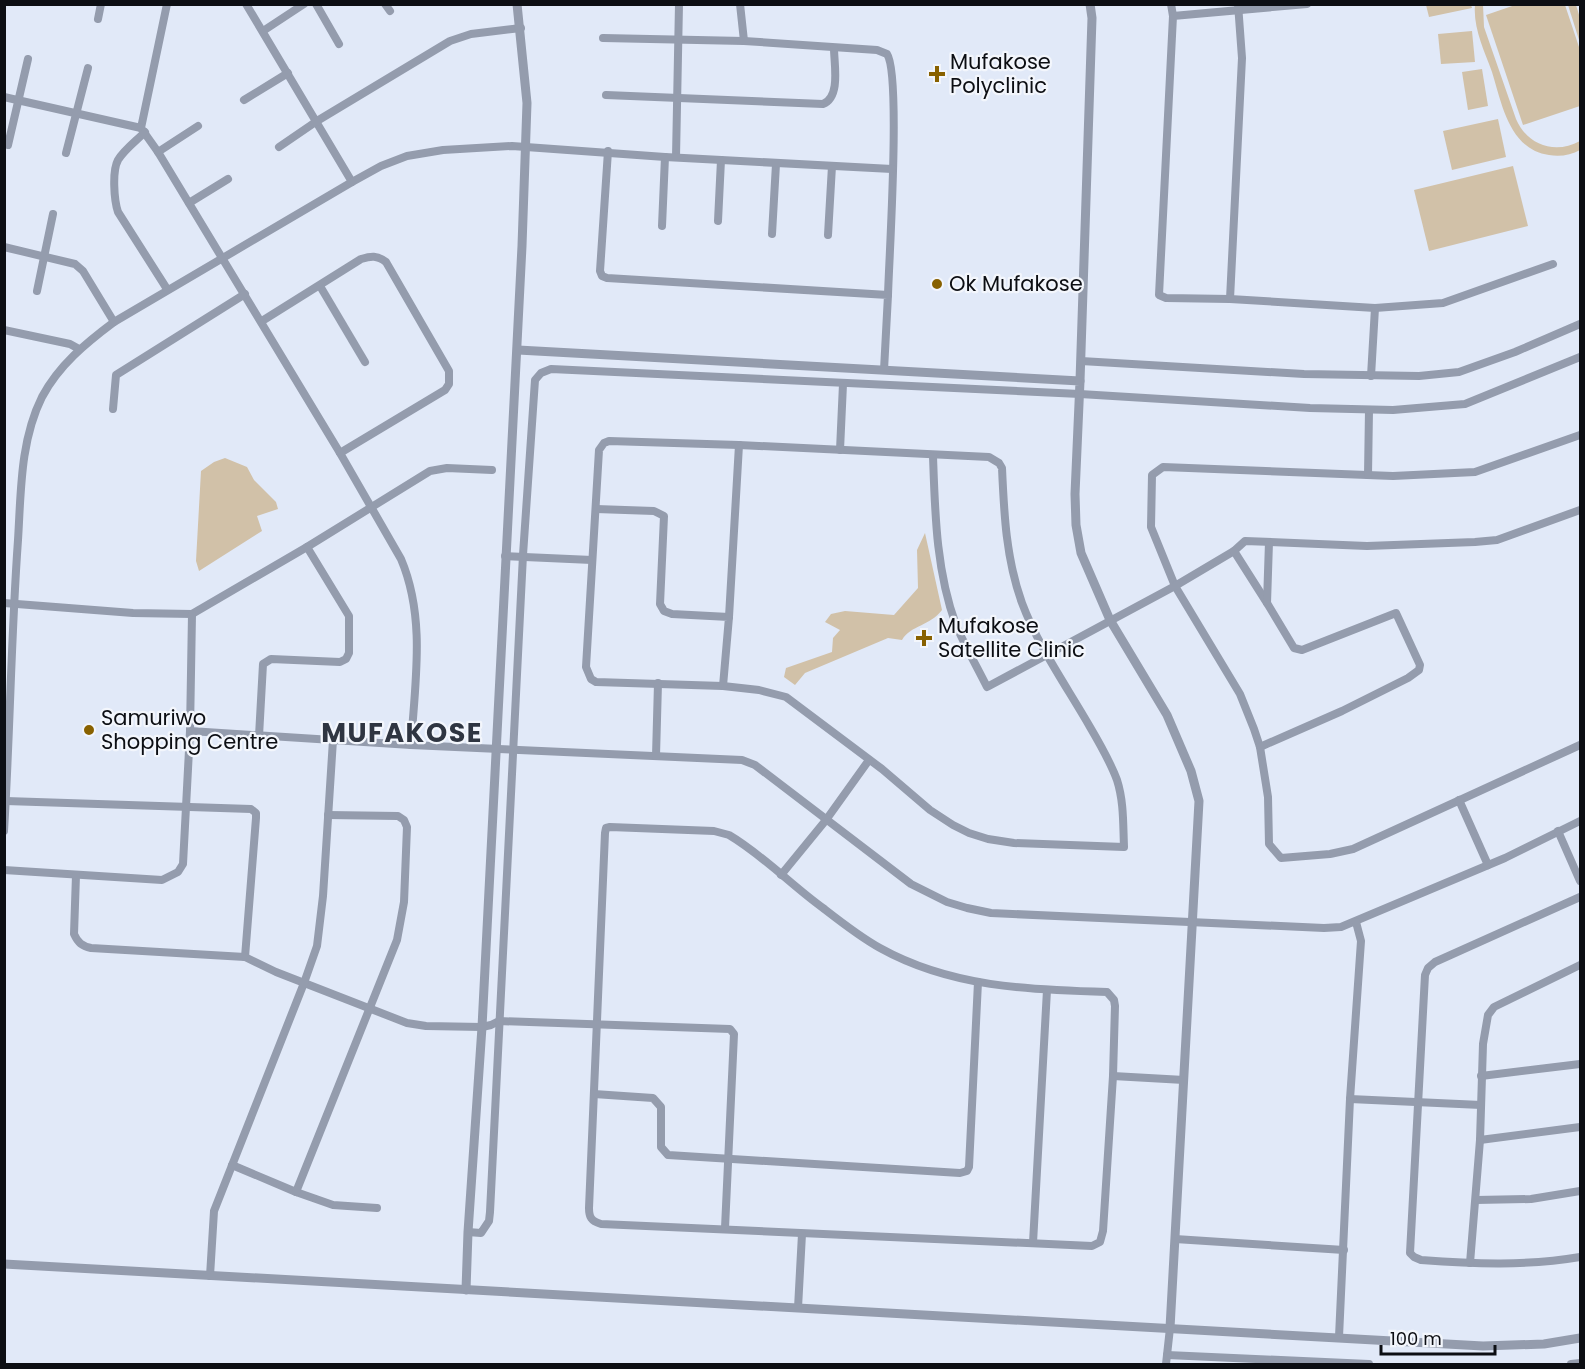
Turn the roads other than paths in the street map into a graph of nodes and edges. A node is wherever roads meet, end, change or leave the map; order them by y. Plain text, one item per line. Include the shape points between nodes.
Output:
1 (101, 4) edge
2 (167, 4) edge
3 (246, 4) edge
4 (304, 4) edge
5 (316, 4) edge
6 (518, 4) edge
7 (679, 4) edge
8 (740, 4) edge
9 (1090, 4) edge
10 (1171, 4) edge
11 (1307, 4) edge
12 (1238, 7) edge
13 (1173, 16) junction
14 (98, 19) dead end
15 (521, 28) junction
16 (262, 31) junction
17 (603, 38) dead end
18 (679, 38) junction
19 (744, 41) junction
20 (339, 44) dead end
21 (834, 48) junction
22 (28, 59) dead end
23 (87, 68) dead end
24 (288, 74) junction
25 (606, 94) dead end
26 (677, 96) junction
27 (4, 97) edge
28 (18, 100) junction
29 (244, 100) dead end
30 (76, 113) junction
31 (317, 122) junction
32 (198, 126) dead end
33 (143, 130) junction
34 (8, 145) dead end
35 (525, 146) junction
36 (279, 147) dead end
37 (608, 151) junction
38 (158, 152) junction
39 (66, 153) dead end
40 (665, 157) junction
41 (676, 157) junction
42 (721, 160) junction
43 (776, 164) junction
44 (832, 166) junction
45 (892, 169) junction
46 (228, 179) dead end
47 (352, 182) junction
48 (189, 203) junction
49 (53, 214) dead end
50 (718, 221) dead end
51 (662, 226) dead end
52 (772, 234) dead end
53 (828, 235) dead end
54 (4, 247) edge
55 (45, 256) junction
56 (223, 257) junction
57 (1553, 264) dead end
58 (320, 286) junction
59 (167, 290) junction
60 (37, 291) dead end
61 (245, 294) junction
62 (888, 295) junction
63 (1230, 299) junction
64 (1375, 308) junction
65 (262, 321) junction
66 (114, 322) junction
67 (1581, 324) edge
68 (4, 330) edge
69 (79, 349) junction
70 (518, 350) junction
71 (1581, 357) edge
72 (365, 362) dead end
73 (1081, 362) junction
74 (884, 370) junction
75 (1371, 376) junction
76 (1080, 381) junction
77 (843, 384) junction
78 (1080, 394) junction
79 (113, 409) dead end
80 (1369, 410) junction
81 (1579, 438) edge
82 (739, 445) junction
83 (840, 450) junction
84 (340, 453) junction
85 (933, 456) junction
86 (492, 470) dead end
87 (1368, 475) junction
88 (371, 507) junction
89 (596, 509) junction
90 (1581, 510) edge
91 (1269, 542) junction
92 (307, 547) junction
93 (1234, 551) junction
94 (523, 555) junction
95 (505, 556) junction
96 (592, 560) junction
97 (1175, 586) junction
98 (4, 603) edge
99 (1267, 603) junction
100 (15, 604) junction
101 (192, 614) junction
102 (729, 617) junction
103 (1110, 620) junction
104 (1048, 655) junction
105 (658, 682) junction
106 (723, 686) junction
107 (190, 731) junction
108 (260, 736) junction
109 (333, 740) junction
110 (411, 745) junction
111 (1581, 745) edge
112 (1260, 747) junction
113 (496, 748) junction
114 (512, 749) junction
115 (656, 756) junction
116 (869, 760) junction
117 (6, 786) edge
118 (1459, 800) junction
119 (6, 801) junction
120 (186, 806) junction
121 (328, 815) junction
122 (826, 820) junction
123 (1581, 821) edge
124 (4, 831) edge
125 (1558, 831) junction
126 (1488, 865) junction
127 (4, 870) edge
128 (76, 875) junction
129 (781, 875) junction
130 (1581, 881) edge
131 (1581, 897) edge
132 (1356, 922) junction
133 (1192, 923) junction
134 (245, 957) junction
135 (1581, 965) edge
136 (978, 982) junction
137 (304, 983) junction
138 (1047, 990) junction
139 (369, 1006) junction
140 (499, 1021) junction
141 (596, 1024) junction
142 (482, 1027) junction
143 (1581, 1064) edge
144 (1113, 1076) junction
145 (1481, 1076) junction
146 (1184, 1080) junction
147 (594, 1094) junction
148 (1350, 1099) junction
149 (1418, 1103) junction
150 (1481, 1105) junction
151 (1581, 1127) edge
152 (1480, 1140) junction
153 (728, 1158) junction
154 (232, 1165) junction
155 (1581, 1191) edge
156 (296, 1192) junction
157 (1476, 1200) junction
158 (377, 1208) dead end
159 (725, 1228) junction
160 (468, 1232) junction
161 (802, 1234) junction
162 (1175, 1239) junction
163 (1033, 1243) junction
164 (1344, 1250) junction
165 (1581, 1257) edge
166 (1470, 1263) junction
167 (4, 1264) edge
168 (210, 1276) junction
169 (466, 1290) junction
170 (798, 1308) junction
171 (1170, 1328) junction
172 (1339, 1337) junction
173 (1581, 1338) edge
174 (1167, 1355) junction
175 (1581, 1363) edge
176 (1166, 1365) edge
177 (1369, 1365) edge
178 (1571, 1365) edge

1 - 14 street
2 - 33 street
3 - 16 street
4 - 16 street
5 - 20 street
6 - 15 street
7 - 18 street
8 - 19 street
9 - 73 street
10 - 13 street
11 - 12 street
12 - 13 street
12 - 63 street via 1242,58
13 - 63 street via 1158,291 1163,297
15 - 31 street via 471,34 450,41
15 - 35 street via 527,103
16 - 24 street
17 - 18 street
18 - 19 street
18 - 26 street
19 - 21 street
21 - 26 street via 834,93 823,104
21 - 45 street via 882,51 890,59
22 - 28 street
23 - 30 street
24 - 29 street
24 - 31 street
25 - 26 street
26 - 41 street
27 - 28 street
28 - 30 street
28 - 34 street
30 - 33 street
30 - 39 street
31 - 36 street
31 - 47 street
32 - 38 street
33 - 38 street
33 - 59 street via 115,167 115,203
35 - 37 street
35 - 47 street via 407,156
35 - 70 street
37 - 40 street
37 - 62 street via 602,276
38 - 48 street
40 - 41 street
40 - 51 street
41 - 42 street
42 - 43 street
42 - 50 street
43 - 44 street
43 - 52 street
44 - 45 street
44 - 53 street
45 - 62 street
46 - 48 street
47 - 56 street
48 - 56 street
49 - 55 street
54 - 55 street
55 - 60 street
55 - 66 street via 75,264 83,271
56 - 59 street
56 - 61 street
57 - 64 street via 1443,303
58 - 65 street
58 - 72 street
58 - 84 street via 361,259 380,257 450,377 445,390
59 - 66 street
61 - 65 street
61 - 79 street via 116,375
62 - 74 street
63 - 64 street
64 - 75 street
65 - 84 street
66 - 69 street
67 - 75 street via 1459,372
68 - 69 street
69 - 100 street via 43,397 29,430
70 - 74 street
70 - 95 street
71 - 80 street via 1465,404
73 - 75 street
73 - 76 street
74 - 76 street
76 - 78 street
77 - 78 street
77 - 83 street
77 - 94 street via 551,369 541,373 535,380
78 - 80 street
78 - 103 street via 1076,525 1081,553
80 - 87 street
81 - 87 street via 1475,472
82 - 83 street
82 - 89 street via 609,441 599,450
82 - 102 street
83 - 85 street
84 - 88 street
85 - 104 street via 989,457 1002,468 1013,572 1022,603
85 - 104 street via 935,530 949,599 987,687
86 - 88 street via 438,469
87 - 97 street via 1163,467 1152,475 1151,526
88 - 92 street
88 - 110 street via 408,574 416,611
89 - 96 street
89 - 102 street via 654,511 664,516 660,604 664,611
90 - 91 street via 1497,540 1367,546
91 - 93 street via 1245,541
91 - 99 street
92 - 101 street
92 - 108 street via 349,616 349,653 340,662 266,660
93 - 97 street
93 - 99 street
94 - 95 street
94 - 96 street
94 - 114 street
95 - 113 street
96 - 105 street via 588,676 596,681
97 - 103 street
97 - 112 street via 1240,694
98 - 100 street
99 - 112 street via 1298,650 1396,613 1420,665 1408,678
100 - 101 street
100 - 117 street
101 - 107 street
102 - 106 street
103 - 104 street
103 - 133 street via 1167,715 1200,801
104 - 116 street via 1109,759 1123,807 1124,847 1014,843 969,833 930,810
105 - 106 street
105 - 115 street
106 - 116 street via 786,697
107 - 108 street
107 - 120 street
108 - 109 street
109 - 110 street
109 - 121 street
110 - 113 street
111 - 118 street
112 - 118 street via 1268,797 1269,844 1281,858 1353,849
113 - 114 street
113 - 142 street
114 - 115 street
114 - 140 street
115 - 122 street via 749,761
116 - 122 street
117 - 119 street
118 - 126 street
119 - 120 street
119 - 124 street
120 - 128 street via 183,864 171,877 162,880
120 - 134 street via 251,809 256,813
121 - 137 street via 317,946
121 - 139 street via 398,816 407,827 404,902 397,940
122 - 129 street
122 - 133 street via 911,884 967,908 991,913
123 - 125 street
125 - 126 street
125 - 130 street
126 - 132 street
127 - 128 street
128 - 134 street via 74,934 83,946
129 - 136 street via 878,947 948,976
129 - 141 street via 723,832 606,828
131 - 149 street via 1431,964 1425,975
132 - 133 street via 1324,928
132 - 148 street via 1361,941
133 - 146 street
134 - 137 street
135 - 145 street via 1491,1010 1486,1022
136 - 138 street
136 - 153 street via 967,1171
137 - 139 street
137 - 154 street
138 - 144 street via 1107,992 1112,997
138 - 163 street
139 - 142 street via 416,1024
139 - 156 street
140 - 141 street
140 - 142 street
140 - 160 street via 489,1221 481,1233
141 - 147 street
141 - 153 street via 733,1031
142 - 160 street
143 - 145 street
144 - 146 street
144 - 163 street via 1100,1242 1092,1246
145 - 150 street
146 - 162 street
147 - 153 street via 653,1098 661,1107 661,1147 668,1155
147 - 159 street via 589,1208 592,1220 601,1224
148 - 149 street
148 - 164 street
149 - 150 street
149 - 166 street via 1410,1253 1421,1260
150 - 152 street
151 - 152 street
152 - 157 street
153 - 159 street
154 - 156 street
154 - 168 street via 213,1218
155 - 157 street via 1531,1199
156 - 158 street via 333,1205
157 - 166 street
159 - 161 street
160 - 169 street
161 - 163 street
161 - 170 street
162 - 164 street
162 - 171 street
164 - 172 street
165 - 166 street
167 - 168 street
168 - 169 street
169 - 170 street
170 - 171 street
171 - 172 street
171 - 174 street
172 - 173 street via 1506,1346
174 - 176 street
174 - 177 street
175 - 178 street

